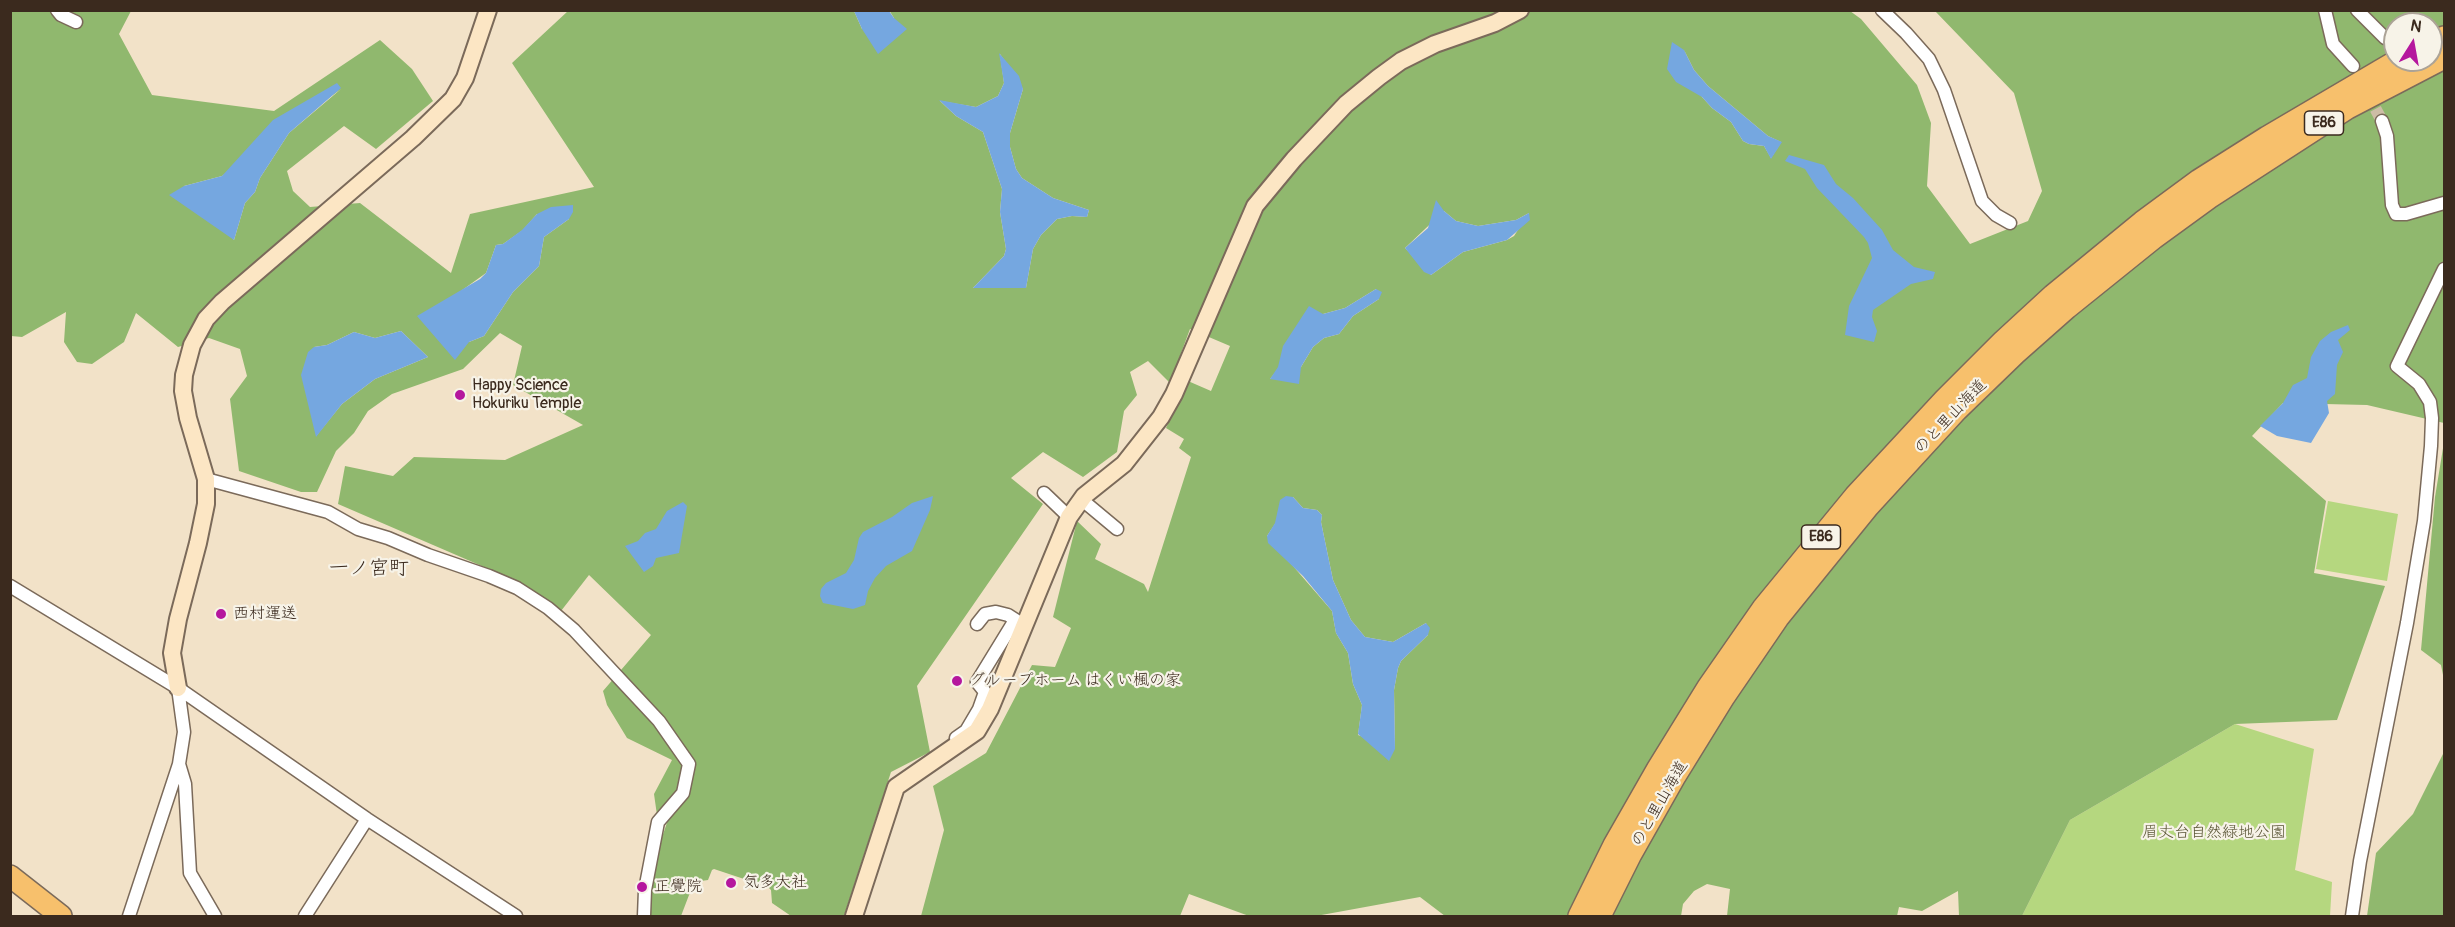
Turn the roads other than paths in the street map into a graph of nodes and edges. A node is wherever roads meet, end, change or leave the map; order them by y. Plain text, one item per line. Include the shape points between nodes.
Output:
1 (57, 10) edge
2 (488, 10) edge
3 (1520, 10) edge
4 (1882, 10) edge
5 (2325, 10) edge
6 (2357, 10) edge
7 (76, 21) dead end
8 (2383, 36) edge
9 (2445, 58) edge
10 (2352, 66) dead end
11 (2383, 68) edge
12 (2382, 121) tunnel mouth
13 (2204, 189) junction
14 (2445, 203) edge
15 (2010, 223) dead end
16 (2148, 230) junction
17 (2445, 269) edge
18 (206, 479) junction
19 (1044, 493) dead end
20 (1081, 499) junction
21 (1069, 517) junction
22 (1117, 529) dead end
23 (10, 586) edge
24 (1020, 623) junction
25 (977, 624) dead end
26 (178, 688) junction
27 (942, 755) junction
28 (179, 764) junction
29 (367, 819) junction
30 (10, 876) edge
31 (61, 916) edge
32 (129, 916) edge
33 (215, 916) edge
34 (304, 916) edge
35 (516, 916) edge
36 (644, 916) edge
37 (854, 916) edge
38 (1580, 916) edge
39 (1600, 916) edge
40 (2352, 916) edge

1 - 7 street
2 - 18 street via 465,78 453,99 206,319 192,345 183,391
3 - 20 street via 1401,61 1346,105 1294,159 1255,206 1161,417 1124,464
4 - 15 street via 1929,59 1944,90 1982,201
5 - 10 street via 2333,44
6 - 8 street
9 - 13 highway, のと里山海道 / E86
11 - 13 highway, のと里山海道 / E86 via 2325,101
12 - 14 street via 2396,214
13 - 16 highway, のと里山海道 / E86
16 - 38 highway, のと里山海道 / E86 via 2053,295 2003,341 1896,450 1813,546 1763,608 1708,687 1614,845
16 - 39 highway, のと里山海道 / E86 via 2085,293 2014,354 1908,462 1826,557 1724,697 1630,854
17 - 40 street via 2397,366 2419,384 2430,402 2431,446 2424,521 2402,652
18 - 26 street via 206,504 172,653
18 - 36 street via 328,512 358,529 489,576 517,588 574,630 659,721 689,764 683,794 658,822
19 - 21 street
20 - 21 street
20 - 22 street
21 - 24 street
23 - 26 street
24 - 25 street via 996,612 985,614
24 - 27 street via 990,709 977,731
24 - 27 street via 976,682 985,692 966,731
26 - 28 street via 184,732
26 - 29 street
27 - 37 street via 896,787
28 - 32 street
28 - 33 street via 185,784 190,873
29 - 34 street
29 - 35 street
30 - 31 highway

